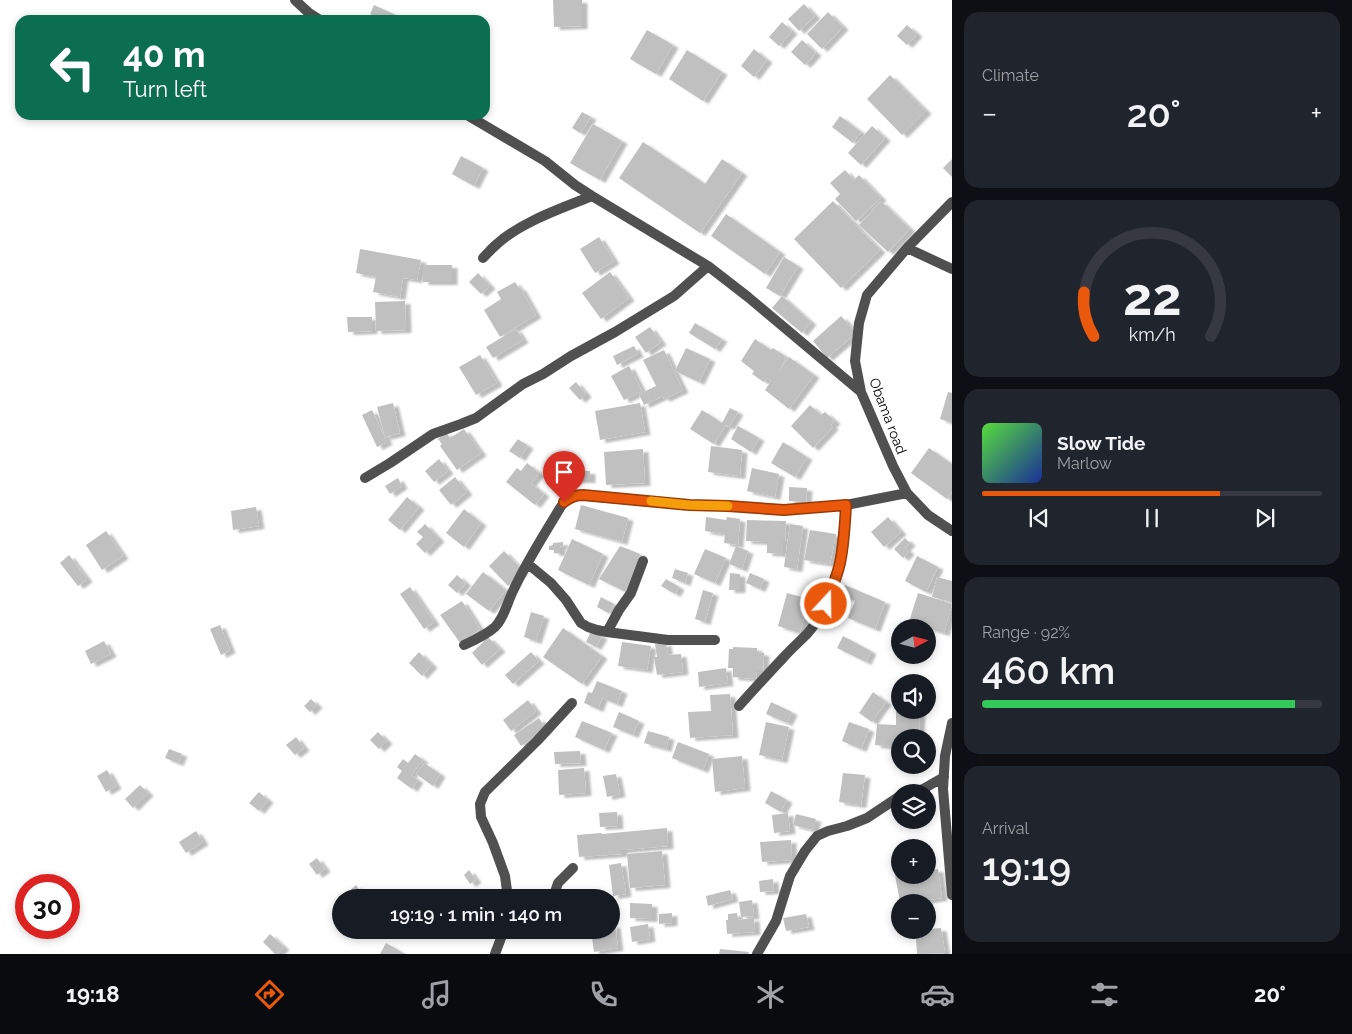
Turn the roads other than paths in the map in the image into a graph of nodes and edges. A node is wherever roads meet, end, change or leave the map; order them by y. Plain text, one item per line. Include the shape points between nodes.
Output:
1 (295, 0) edge
2 (313, 15) edge
3 (475, 120) edge
4 (592, 196) junction
5 (952, 202) edge
6 (907, 248) junction
7 (483, 258) dead end
8 (708, 266) junction
9 (952, 270) edge
10 (861, 392) junction
11 (365, 478) dead end
12 (907, 493) junction
13 (846, 505) junction
14 (952, 530) edge
15 (643, 561) dead end
16 (528, 564) junction
17 (608, 632) junction
18 (715, 640) dead end
19 (464, 645) dead end
20 (572, 703) dead end
21 (739, 706) dead end
22 (952, 723) edge
23 (944, 777) junction
24 (932, 784) edge
25 (891, 802) edge
26 (573, 868) dead end
27 (507, 889) edge
28 (556, 889) edge
29 (952, 895) edge
30 (500, 939) edge
31 (495, 954) edge
32 (757, 954) edge

1 - 2 street
3 - 4 street via 545,161
4 - 7 street via 517,230
4 - 8 street
5 - 6 street, Obama road
6 - 9 street
6 - 10 street, Obama road via 868,295 859,322 855,361
8 - 10 street
8 - 11 street via 674,296 523,384 476,418 433,434
10 - 12 street, Obama road
12 - 13 street
12 - 14 street, Obama road via 928,515
13 - 16 street via 784,510 576,495 564,502
13 - 21 street via 840,563 826,604 808,633
15 - 17 street via 631,592
16 - 17 street via 556,589 582,622 588,627
16 - 19 street via 498,623
17 - 18 street via 673,641
20 - 27 street via 482,797 481,817 505,876
22 - 23 street
23 - 24 street
23 - 29 street
25 - 32 street via 867,818 817,836 790,876 776,921
26 - 28 street
30 - 31 street

